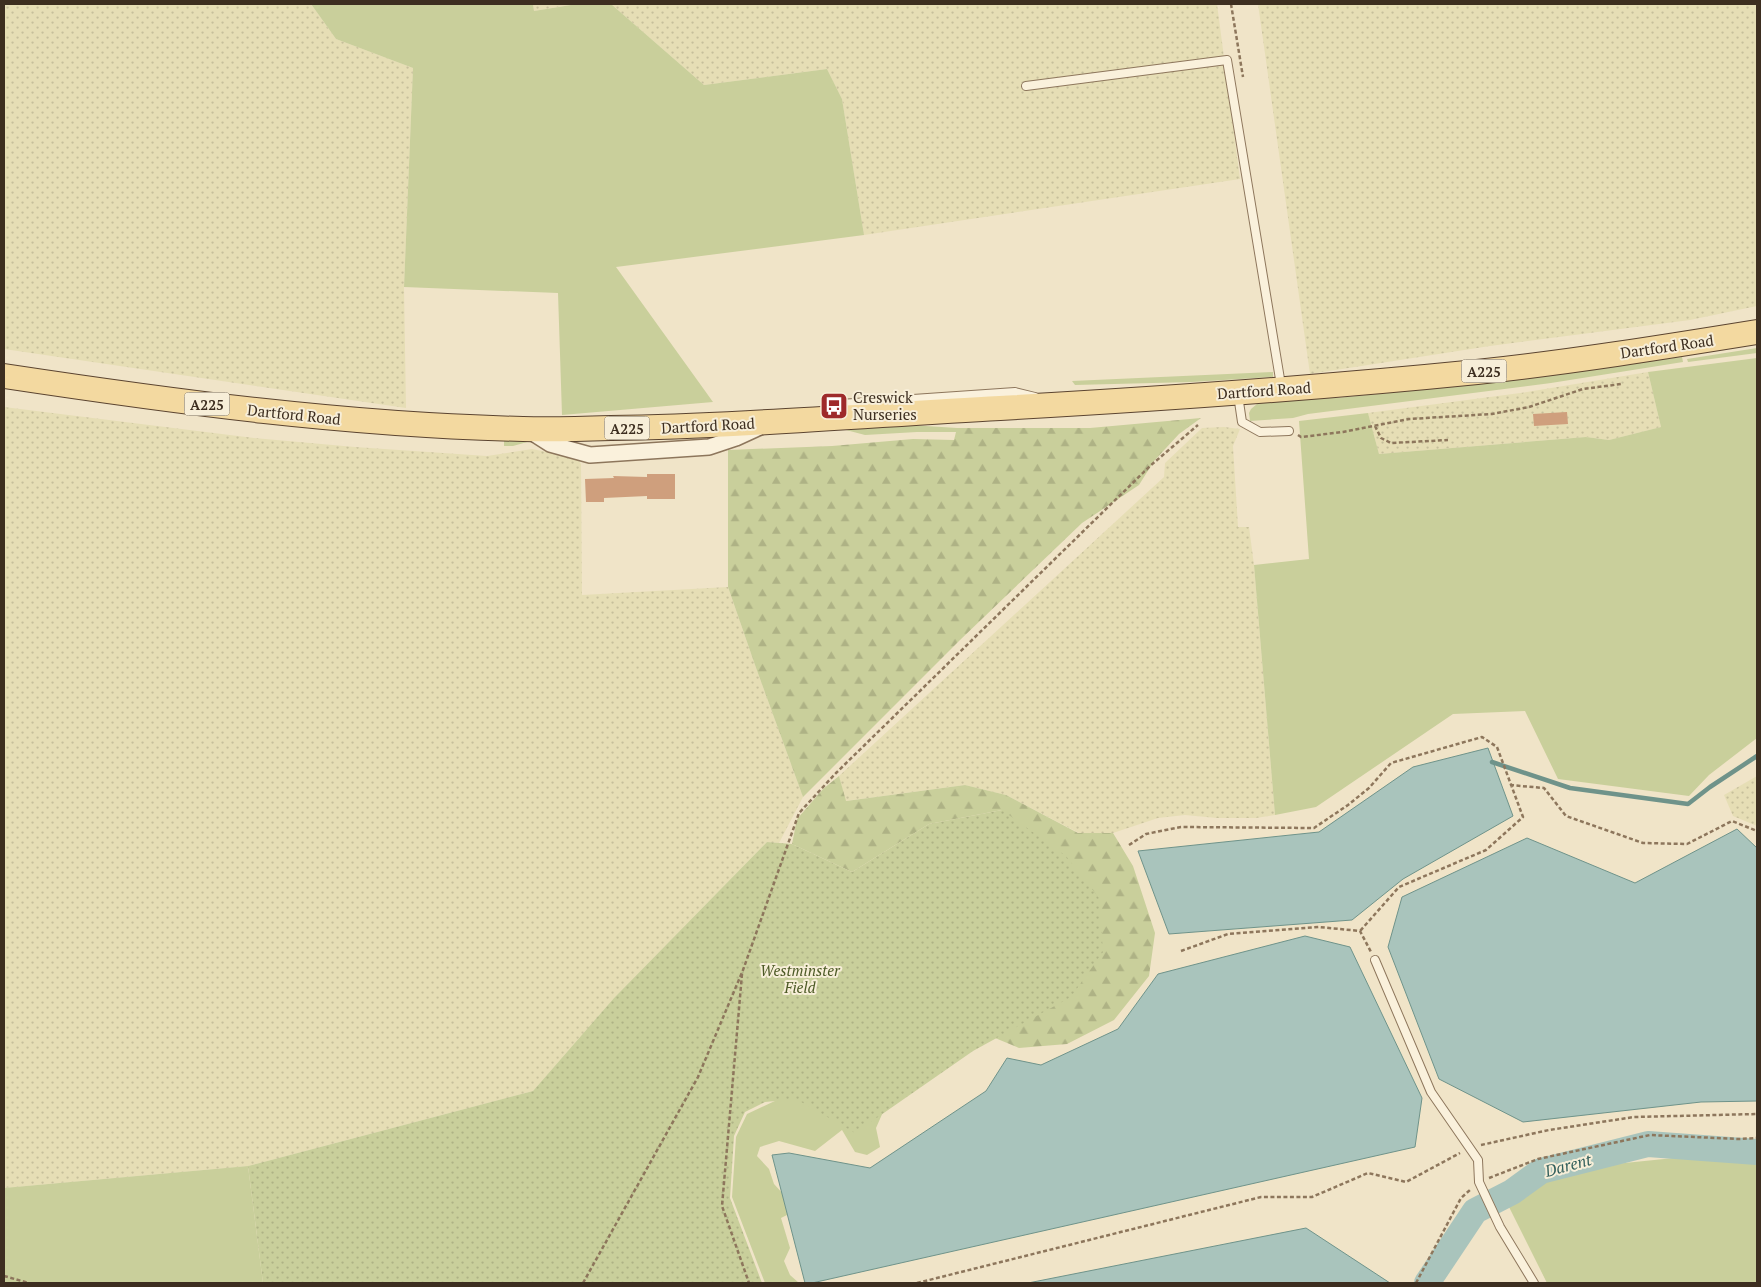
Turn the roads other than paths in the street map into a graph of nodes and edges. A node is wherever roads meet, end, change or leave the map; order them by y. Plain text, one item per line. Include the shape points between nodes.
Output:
1 (1026, 86) dead end
2 (1757, 332) edge
3 (4, 376) edge
4 (1282, 389) junction
5 (1238, 393) junction
6 (1289, 430) road end
7 (1375, 960) road end
8 (1534, 1283) edge

1 - 4 lane via 1227,60
2 - 4 main road, Dartford Road / A225 via 1669,347 1481,371
3 - 5 main road, Dartford Road / A225 via 270,412 526,430 780,422
4 - 5 main road, Dartford Road / A225
5 - 6 lane via 1242,422 1260,432
7 - 8 lane via 1431,1092 1478,1160 1480,1185 1500,1227

